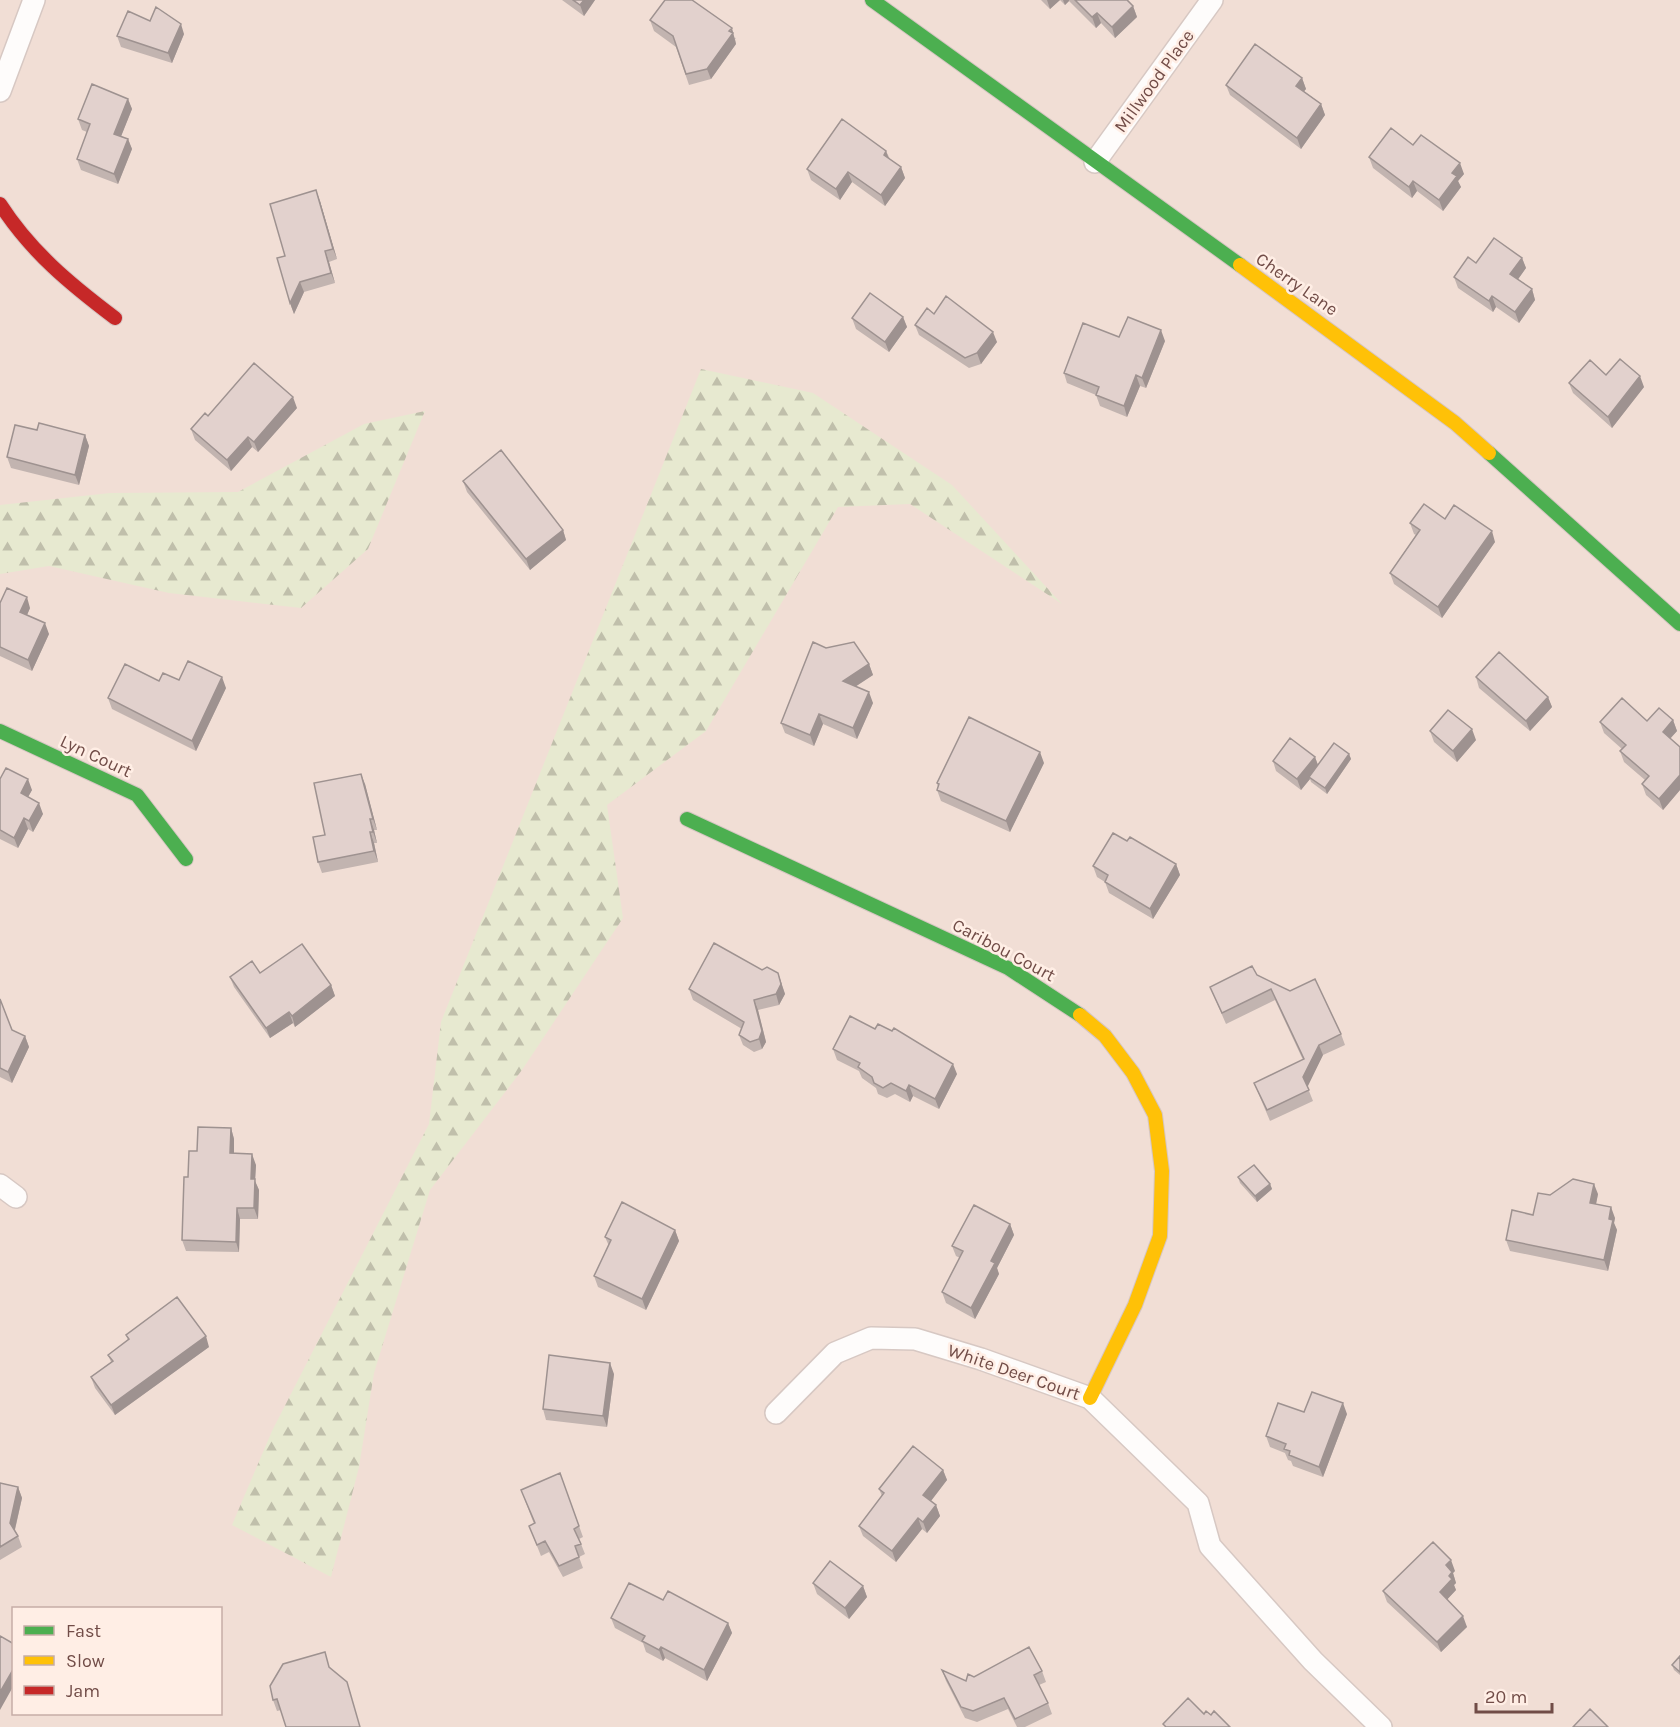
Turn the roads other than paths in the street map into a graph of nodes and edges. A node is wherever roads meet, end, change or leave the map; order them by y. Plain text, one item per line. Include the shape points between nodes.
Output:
1 (34, 0) edge
2 (873, 0) edge
3 (1212, 0) edge
4 (0, 91) edge
5 (1095, 162) junction
6 (0, 204) edge
7 (116, 318) dead end
8 (1680, 624) edge
9 (0, 731) edge
10 (687, 819) dead end
11 (186, 859) dead end
12 (1090, 1398) junction
13 (776, 1413) dead end
14 (1381, 1727) edge

1 - 4 street
2 - 5 street, Cherry Lane
3 - 5 street, Millwood Place
5 - 8 street, Cherry Lane via 1455,423
6 - 7 street via 20,238 56,275
9 - 11 street, Lyn Court via 137,795
10 - 12 street, Caribou Court via 1008,968 1069,1006 1105,1036 1133,1073 1155,1115 1162,1171 1160,1236 1135,1305
12 - 13 street, White Deer Court via 915,1339 871,1338 835,1353
12 - 14 street, White Deer Court via 1198,1503 1210,1546 1313,1660

